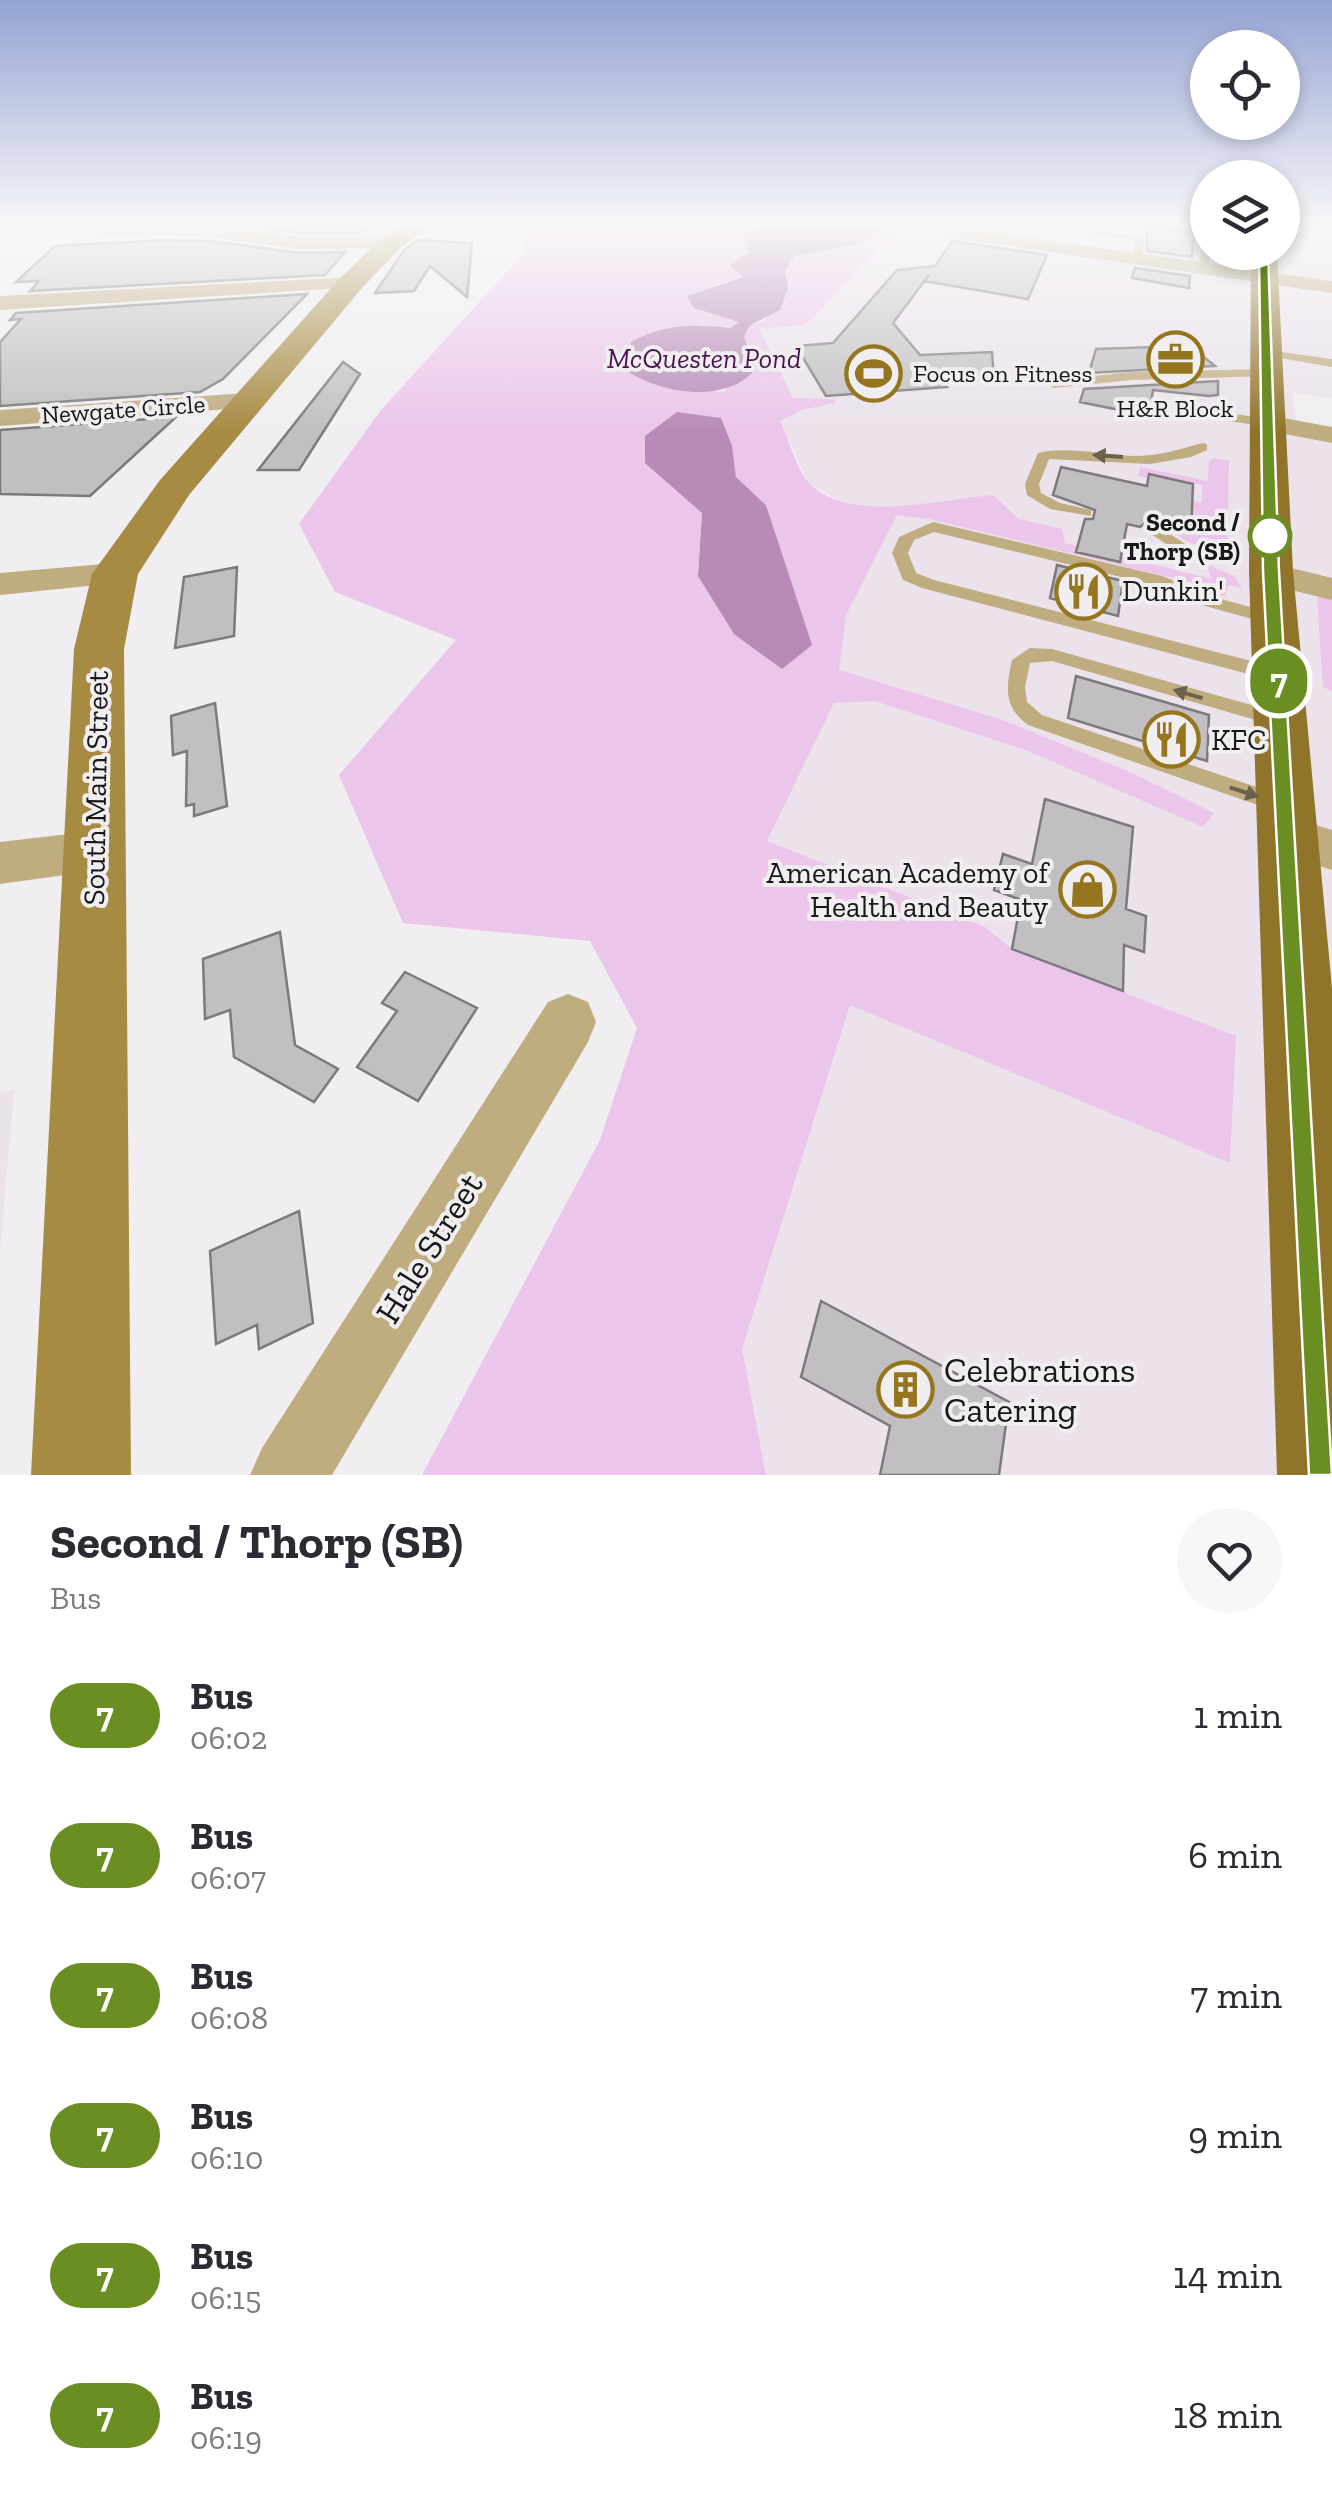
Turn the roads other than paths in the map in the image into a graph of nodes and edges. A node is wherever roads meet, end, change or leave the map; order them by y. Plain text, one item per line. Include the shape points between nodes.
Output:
1 (169, 293) edge
2 (342, 293) edge
3 (1265, 293) edge
4 (0, 302) edge
5 (1332, 363) edge
6 (1267, 383) junction
7 (1054, 384) dead end
8 (246, 401) junction
9 (1189, 411) dead end
10 (0, 418) edge
11 (1332, 434) edge
12 (1202, 447) dead end
13 (1086, 513) dead end
14 (1151, 528) dead end
15 (1188, 550) dead end
16 (116, 574) junction
17 (0, 584) edge
18 (1332, 588) edge
19 (1276, 647) junction
20 (1303, 831) edge
21 (94, 852) junction
22 (0, 863) edge
23 (568, 1022) dead end
24 (1323, 1294) edge
25 (81, 1475) edge
26 (289, 1475) edge
27 (1327, 1475) edge

1 - 4 street
2 - 8 main road, South Main Street
3 - 6 main road
5 - 6 lane
6 - 7 lane via 1132,376
6 - 9 lane
6 - 11 street
6 - 19 main road
8 - 10 street, Newgate Circle
8 - 16 main road, South Main Street via 174,488
12 -> 13 lane via 1164,460 1043,456 1034,495
14 - 15 lane
16 - 17 street
16 - 21 main road, South Main Street via 99,649
18 - 19 street
19 - 19 lane via 1211,602 1156,580 933,526 907,537 900,553 909,576 928,584
19 - 20 main road
19 -> 20 lane via 1030,654 1021,660 1014,698 1035,720
20 - 24 main road
21 - 22 street
21 - 25 main road, South Main Street
23 - 26 street, Hale Street
24 - 27 main road

